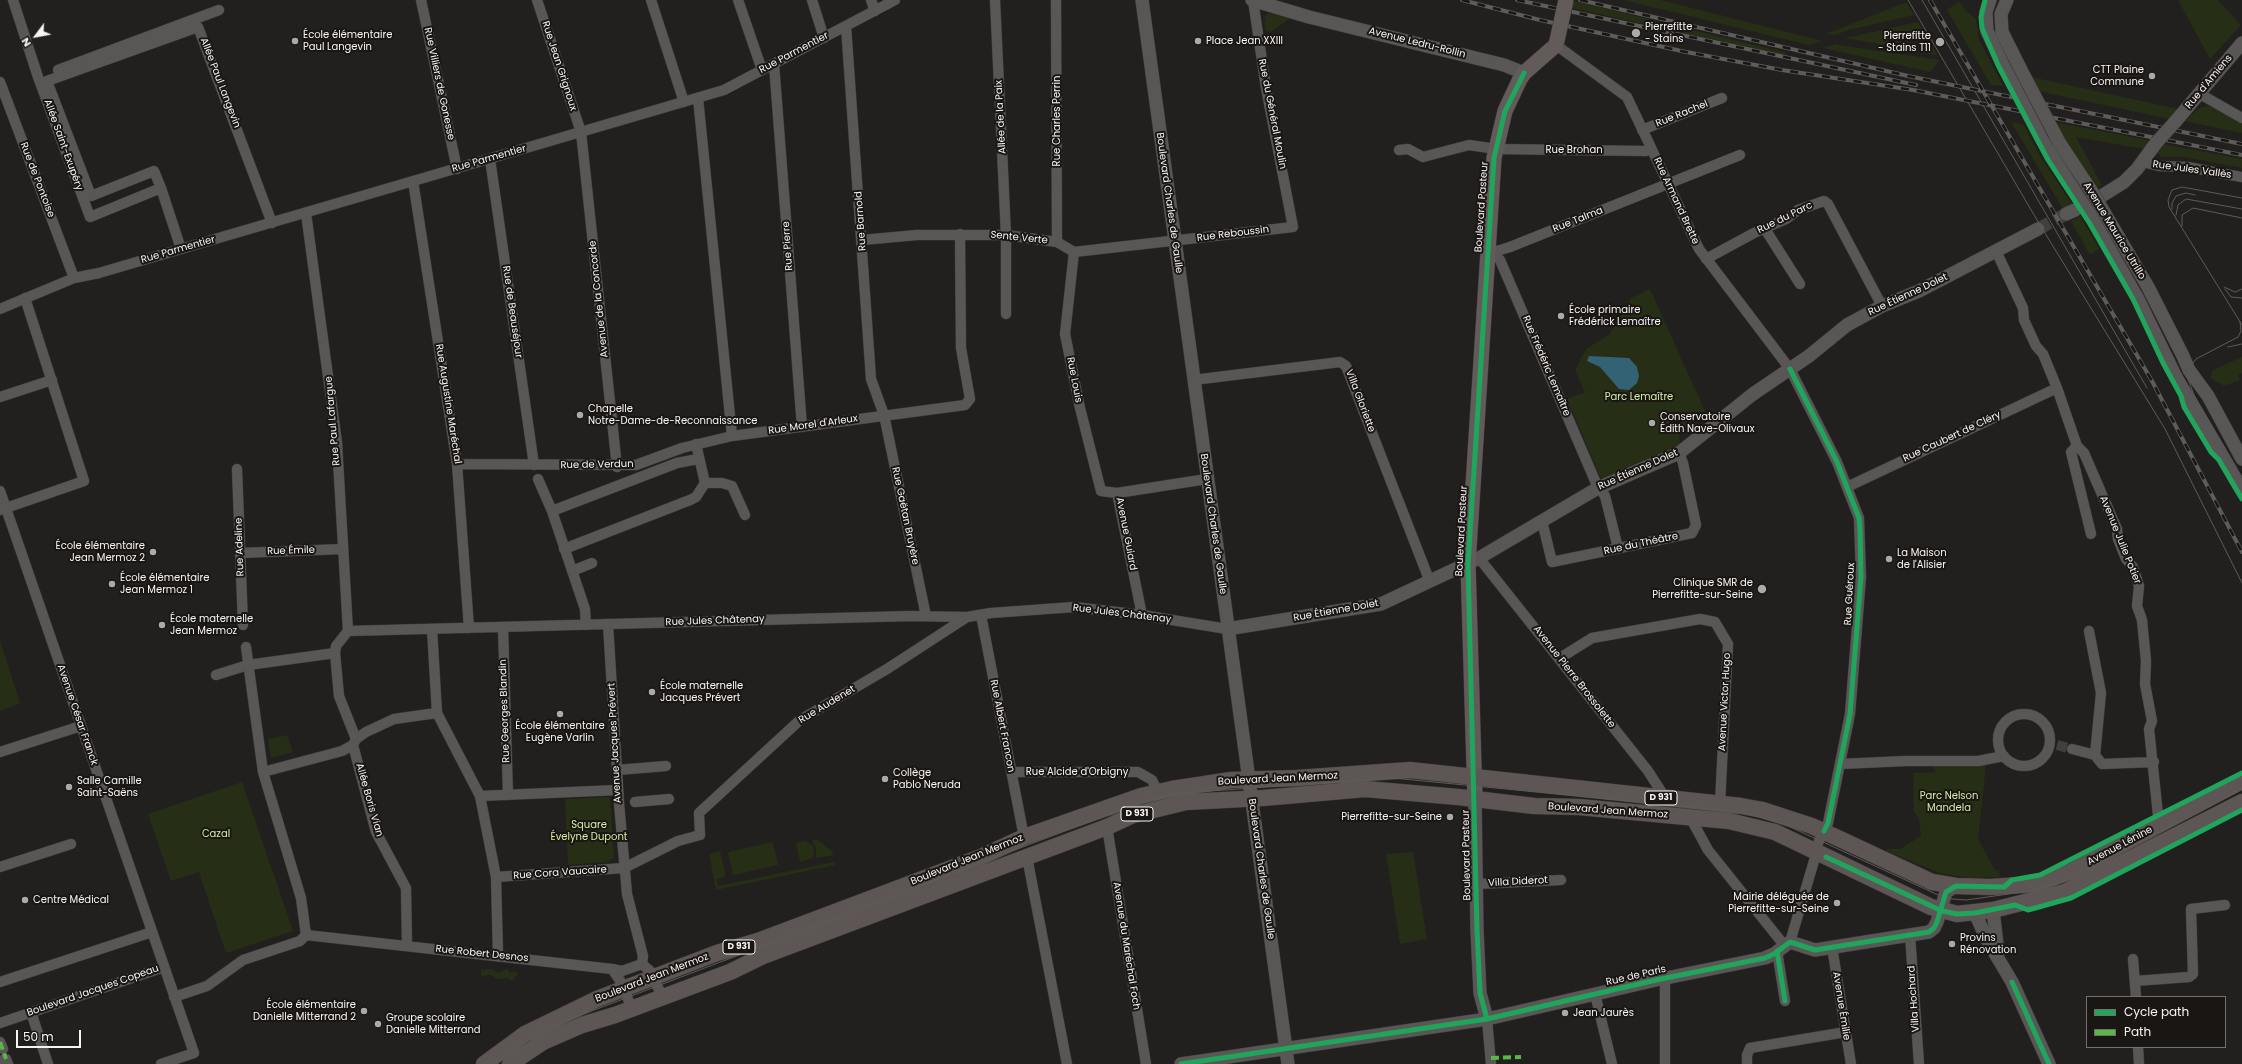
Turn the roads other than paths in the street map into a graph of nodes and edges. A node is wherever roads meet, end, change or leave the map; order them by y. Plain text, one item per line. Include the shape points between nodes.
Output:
1 (14, 0) edge
2 (421, 0) edge
3 (537, 0) edge
4 (651, 0) edge
5 (738, 0) edge
6 (812, 0) edge
7 (871, 0) edge
8 (895, 0) edge
9 (995, 0) edge
10 (1056, 0) edge
11 (1253, 0) edge
12 (1566, 0) edge
13 (1990, 0) edge
14 (2007, 0) edge
15 (1141, 1) edge
16 (219, 10) dead end
17 (875, 11) junction
18 (846, 26) junction
19 (824, 38) junction
20 (2242, 42) edge
21 (1556, 45) junction
22 (774, 64) junction
23 (762, 70) junction
24 (1524, 73) junction
25 (42, 79) junction
26 (0, 82) edge
27 (2200, 94) junction
28 (698, 98) junction
29 (1722, 98) dead end
30 (684, 102) junction
31 (2242, 118) edge
32 (1642, 130) junction
33 (581, 132) junction
34 (1651, 148) junction
35 (1496, 149) junction
36 (1399, 150) dead end
37 (1740, 155) dead end
38 (490, 159) junction
39 (2142, 162) junction
40 (457, 169) junction
41 (2242, 177) edge
42 (413, 181) junction
43 (1668, 185) junction
44 (161, 188) junction
45 (2098, 199) junction
46 (306, 213) junction
47 (272, 223) junction
48 (1293, 227) joint
49 (1765, 229) junction
50 (2038, 229) tunnel mouth
51 (960, 234) junction
52 (1006, 235) junction
53 (862, 240) junction
54 (1174, 241) junction
55 (1057, 242) junction
56 (181, 249) junction
57 (1488, 249) junction
58 (1996, 251) junction
59 (1074, 252) junction
60 (1706, 259) junction
61 (71, 280) junction
62 (1800, 284) dead end
63 (25, 298) junction
64 (1882, 306) junction
65 (0, 309) edge
66 (1006, 314) dead end
67 (1790, 369) junction
68 (52, 380) junction
69 (1193, 380) junction
70 (2057, 388) junction
71 (0, 397) edge
72 (884, 415) junction
73 (802, 427) junction
74 (732, 436) junction
75 (696, 444) junction
76 (2077, 446) junction
77 (1679, 453) junction
78 (698, 459) junction
79 (2242, 459) edge
80 (457, 464) junction
81 (534, 465) junction
82 (617, 467) junction
83 (237, 469) dead end
84 (538, 480) dead end
85 (1207, 480) junction
86 (705, 483) junction
87 (1847, 487) junction
88 (1598, 488) junction
89 (0, 491) edge
90 (2242, 491) edge
91 (1117, 493) junction
92 (3, 509) edge
93 (552, 511) junction
94 (745, 516) dead end
95 (1542, 521) junction
96 (2091, 534) dead end
97 (1618, 548) junction
98 (343, 549) junction
99 (564, 549) junction
100 (240, 553) junction
101 (1474, 561) junction
102 (592, 563) dead end
103 (572, 571) junction
104 (1430, 582) junction
105 (981, 615) junction
106 (1142, 615) junction
107 (926, 616) junction
108 (967, 617) junction
109 (608, 624) junction
110 (244, 625) dead end
111 (586, 625) junction
112 (503, 627) junction
113 (469, 628) junction
114 (432, 629) junction
115 (1227, 629) junction
116 (348, 631) junction
117 (2089, 631) dead end
118 (246, 647) dead end
119 (335, 653) junction
120 (1560, 658) junction
121 (248, 665) junction
122 (216, 674) dead end
123 (437, 713) junction
124 (81, 726) junction
125 (354, 742) junction
126 (2072, 749) tunnel mouth
127 (0, 752) edge
128 (2095, 755) junction
129 (2004, 756) junction
130 (2154, 762) junction
131 (1840, 764) junction
132 (666, 766) dead end
133 (617, 770) junction
134 (263, 772) junction
135 (1011, 772) junction
136 (1473, 778) junction
137 (1249, 779) junction
138 (2242, 781) edge
139 (618, 790) junction
140 (1158, 792) junction
141 (508, 795) junction
142 (480, 796) junction
143 (669, 799) dead end
144 (1252, 799) junction
145 (1666, 799) junction
146 (1475, 800) junction
147 (2242, 802) edge
148 (619, 803) junction
149 (1720, 804) junction
150 (1690, 818) junction
151 (2162, 824) junction
152 (1107, 827) junction
153 (1824, 831) junction
154 (1024, 837) junction
155 (71, 844) dead end
156 (1816, 853) junction
157 (1027, 857) junction
158 (0, 867) edge
159 (624, 868) junction
160 (496, 877) junction
161 (1561, 880) dead end
162 (1476, 884) junction
163 (1956, 886) junction
164 (1990, 887) junction
165 (2225, 905) dead end
166 (1993, 910) junction
167 (1942, 911) junction
168 (1975, 913) junction
169 (152, 932) junction
170 (1910, 935) junction
171 (303, 938) junction
172 (407, 946) junction
173 (1784, 946) junction
174 (1832, 947) junction
175 (498, 955) junction
176 (1998, 955) junction
177 (2133, 959) dead end
178 (642, 964) junction
179 (164, 968) junction
180 (612, 969) junction
181 (653, 977) junction
182 (1665, 978) junction
183 (2135, 981) junction
184 (0, 982) edge
185 (624, 988) junction
186 (1595, 994) junction
187 (2136, 996) edge
188 (174, 997) junction
189 (663, 998) junction
190 (1785, 1001) dead end
191 (632, 1009) junction
192 (31, 1012) junction
193 (1487, 1019) junction
194 (0, 1023) edge
195 (1846, 1032) junction
196 (2138, 1048) edge
197 (1286, 1049) junction
198 (48, 1064) edge
199 (161, 1064) edge
200 (484, 1064) edge
201 (510, 1064) edge
202 (1067, 1064) edge
203 (1146, 1064) edge
204 (1181, 1064) edge
205 (1288, 1064) edge
206 (1491, 1064) edge
207 (1612, 1064) edge
208 (1665, 1064) edge
209 (1748, 1064) edge
210 (1851, 1064) edge
211 (1919, 1064) edge
212 (2049, 1064) edge
213 (2139, 1064) edge

1 - 25 street, Allée Saint-Exupéry
2 - 40 street, Rue Villiers de Gonesse
3 - 33 street, Rue Jean Grignoux
4 - 30 street
5 - 23 street
6 - 19 street
7 - 17 street
8 - 17 street, Rue Parmentier
9 - 52 street, Allée de la Paix
10 - 55 street, Rue Charles Perrin
11 - 24 street, Avenue Ledru-Rollin via 1309,17 1504,65
11 - 48 street, Rue du Général Moulin via 1266,88
12 - 21 main road, bridge
13 - 90 street, Avenue Maurice Utrillo, bridge via 1986,12 1988,37 2041,138 2073,207 2088,213 2135,293 2176,377
14 - 45 street, Avenue Maurice Utrillo, bridge via 2001,14 2002,32 2059,142
15 - 54 street, Boulevard Charles de Gaulle
16 - 25 street
17 - 18 street, Rue Parmentier
18 - 19 street, Rue Parmentier
18 - 53 street, Rue Barnold
19 - 22 street, Rue Parmentier
20 - 27 street, Rue d'Amiens
21 - 24 main road
21 - 32 street, Rue Armand Brette via 1627,97
22 - 23 street, Rue Parmentier
22 - 73 street, Rue Pierre
23 - 28 street, Rue Parmentier via 724,90
24 - 35 main road, Boulevard Pasteur via 1505,111
25 - 44 street, Allée Saint-Exupéry via 91,196 154,171
25 - 44 street, Allée Saint-Exupéry via 90,217
25 - 47 street, Allée Paul Langevin via 198,27
26 - 61 street, Rue de Pontoise
27 - 31 street
27 - 39 street, Rue d'Amiens, bridge
28 - 30 street, Rue Parmentier
28 - 74 street
29 - 32 street, Rue Rachel
30 - 33 street, Rue Parmentier
32 - 34 street, Rue Armand Brette
33 - 38 street, Rue Parmentier
33 - 82 street, Avenue de la Concorde
34 - 35 street, Rue Brohan
34 - 43 street, Rue Armand Brette
35 - 36 street, Rue Brohan via 1469,145 1423,157 1408,150
35 - 57 main road, Boulevard Pasteur
37 - 43 street, Rue Talma
38 - 40 street, Rue Parmentier
38 - 81 street, Rue de Beauséjour
39 - 41 street, Rue Jules Vallès
39 - 45 street via 2124,182
40 - 42 street, Rue Parmentier
42 - 46 street, Rue Parmentier
42 - 80 street, Rue Augustine Maréchal
43 - 57 street, Rue Talma via 1510,247 1497,251
43 - 60 street, Rue Armand Brette
44 - 56 street, Allée Saint-Exupéry
45 - 79 street, Avenue Maurice Utrillo via 2148,287 2189,370 2208,396
46 - 47 street, Rue Parmentier
46 - 98 street, Rue Paul Lafargue via 337,443
47 - 56 street, Rue Parmentier
48 - 54 street, Rue Reboussin
49 - 60 street, Rue du Parc
49 - 62 street
49 - 64 street, Rue du Parc via 1798,210 1824,201 1828,204
50 - 58 street, Rue Étienne Dolet
51 - 52 street, Sente Verte
51 - 53 street, Sente Verte
51 - 72 street, Rue Morel d'Arleux via 960,348 970,399 965,405
52 - 55 street, Sente Verte
52 - 66 street, Allée de la Paix
53 - 72 street, Rue Barnold via 871,379
54 - 59 street
54 - 69 street, Boulevard Charles de Gaulle
55 - 59 street, Sente Verte
56 - 61 street, Rue Parmentier
57 - 88 street, Rue Frédéric Lemaître via 1500,260
57 - 101 main road, Boulevard Pasteur
58 - 64 street, Rue Étienne Dolet via 1919,291
58 - 70 street, Avenue Julie Potier via 2023,308 2024,320 2036,346 2043,354
59 - 91 street, Rue Louis via 1064,334 1101,491
60 - 67 street, Rue Armand Brette
61 - 63 street, Rue Parmentier
63 - 65 street, Rue Parmentier
63 - 68 street
64 - 67 street, Rue Étienne Dolet via 1847,325
67 - 77 street, Rue Étienne Dolet via 1753,394
67 - 87 street, Rue Guéroux via 1818,421
68 - 71 street
68 - 92 street via 84,481
69 - 85 street, Boulevard Charles de Gaulle
69 - 104 street, Villa Gloriette via 1340,362 1346,366
70 - 76 street, Avenue Julie Potier
70 - 87 street, Rue Caubert de Cléry
72 - 73 street, Rue Morel d'Arleux
72 - 107 street, Rue Gaëtan Bruyère
73 - 74 street, Rue Morel d'Arleux
74 - 75 street, Rue de Verdun
75 - 78 street
75 - 82 street, Rue de Verdun via 650,461
76 - 96 street via 2071,452
76 - 130 street, Avenue Julie Potier via 2084,453 2117,529 2126,559 2133,567 2140,586 2137,606 2142,620 2146,661 2145,684 2152,721 2149,729
77 - 88 street, Rue Étienne Dolet
77 - 97 street, Rue du Théâtre via 1696,525 1692,533
78 - 86 street
78 - 93 street via 677,463
80 - 81 street, Rue de Verdun
80 - 113 street, Rue Augustine Maréchal
81 - 82 street, Rue de Verdun
83 - 100 street, Rue Adeline
84 - 93 street
85 - 91 street, Avenue Guiard
85 - 115 street, Boulevard Charles de Gaulle
86 - 94 street via 732,486
86 - 99 street via 690,500
87 - 131 street, Rue Guéroux via 1859,518 1861,577 1850,714
88 - 95 street, Rue Étienne Dolet
88 - 97 street, Rue Frédéric Lemaître via 1607,500
89 - 92 street, Avenue César Franck
91 - 106 street, Avenue Guiard
92 - 124 street, Avenue César Franck
93 - 99 street
95 - 97 street, Rue du Théâtre via 1552,562
95 - 101 street, Rue Étienne Dolet
98 - 100 street, Rue Émile
98 - 116 street, Rue Paul Lafargue
99 - 103 street
100 - 110 street, Rue Adeline
101 - 104 street, Rue Étienne Dolet
101 - 120 street, Avenue Pierre Brossolette
101 - 136 main road, Boulevard Pasteur
102 - 103 street
103 - 111 street via 585,609
104 - 115 street, Rue Étienne Dolet via 1381,604
105 - 106 street, Rue Jules Châtenay via 1074,607
105 - 108 street, Rue Jules Châtenay
105 - 135 street, Rue Albert Francon
106 - 115 street, Rue Jules Châtenay
107 - 108 street, Rue Jules Châtenay
107 - 109 street, Rue Jules Châtenay
108 - 159 street, Rue Audenet via 887,669 800,720 699,813 700,835 671,844
109 - 111 street, Rue Jules Châtenay
109 - 133 street, Avenue Jacques Prévert
111 - 112 street, Rue Jules Châtenay
112 - 113 street, Rue Jules Châtenay
112 - 141 street, Rue Georges Blandin
113 - 114 street, Rue Jules Châtenay
114 - 116 street, Rue Jules Châtenay
114 - 123 street
115 - 137 street, Boulevard Charles de Gaulle
116 - 119 street via 336,646
117 - 128 street via 2101,693
118 - 121 street
119 - 121 street
119 - 125 street, Allée Boris Vian via 339,696
120 - 145 street, Avenue Pierre Brossolette
120 - 149 street, Avenue Victor Hugo via 1592,638 1700,619 1715,622 1728,644
121 - 122 street
121 - 134 street
123 - 125 street via 394,719 366,732
123 - 142 street
124 - 127 street
124 - 169 street, Avenue César Franck
125 - 134 street via 342,751
125 - 172 street, Allée Boris Vian via 376,832 406,888
126 - 128 street
128 - 130 street via 2102,764
129 - 129 street via 1999,743 2000,730 2005,723 2018,715 2034,716 2041,721 2053,744 2042,758 2027,765 2010,761
129 - 131 street via 1981,761
130 - 151 street, Avenue Julie Potier via 2158,815
131 - 153 street, Rue Guéroux via 1828,824
132 - 133 street
133 - 139 street, Avenue Jacques Prévert
134 - 171 street via 300,898
135 - 140 street, Rue Alcide d'Orbigny via 1138,772 1152,780
135 - 154 street, Rue Albert Francon
136 - 137 main road, Boulevard Jean Mermoz / D 931 via 1405,770
136 - 145 main road, Boulevard Jean Mermoz / D 931
136 - 146 main road, Boulevard Pasteur
137 - 140 main road, Boulevard Jean Mermoz / D 931
137 - 144 street, Boulevard Charles de Gaulle
138 - 151 main road, Avenue Lénine / D 931
139 - 141 street
139 - 148 street, Avenue Jacques Prévert
140 - 154 main road, Boulevard Jean Mermoz / D 931
141 - 142 street
142 - 160 street
143 - 148 street
144 - 146 main road, Boulevard Jean Mermoz / D 931 via 1365,789
144 - 152 main road, Boulevard Jean Mermoz / D 931 via 1186,802 1134,815
144 - 197 street, Boulevard Charles de Gaulle
145 - 149 main road, Boulevard Jean Mermoz / D 931
146 - 150 main road, Boulevard Jean Mermoz / D 931
146 - 162 street, Boulevard Pasteur
147 - 166 main road, Avenue Lénine / D 931 via 2065,892
148 - 159 street, Avenue Jacques Prévert
149 - 153 main road, Boulevard Jean Mermoz / D 931 via 1763,810
150 - 156 main road, Boulevard Jean Mermoz / D 931 via 1752,825 1774,832
150 - 173 street via 1708,850
151 - 164 main road, Avenue Lénine / D 931 via 2056,878 2036,884
152 - 157 main road, Boulevard Jean Mermoz / D 931
152 - 203 street, Avenue du Maréchal Foch
153 - 156 street, Rue Guéroux
153 - 163 main road, Boulevard Jean Mermoz / D 931 via 1932,882
154 - 181 main road, Boulevard Jean Mermoz / D 931 via 981,857 758,941
155 - 158 street
156 - 167 main road, Boulevard Jean Mermoz / D 931
156 - 173 street, Rue Guéroux
157 - 189 main road, Boulevard Jean Mermoz / D 931 via 763,956
157 - 202 street
159 - 160 street, Rue Cora Vaucaire
159 - 178 street, Avenue Jacques Prévert via 627,894 643,956
160 - 175 street
161 - 162 street, Villa Diderot
162 - 193 street, Boulevard Pasteur via 1480,993
163 - 164 main road, Boulevard Jean Mermoz / D 931
163 - 167 street via 1946,892
164 - 166 main road
165 - 183 street via 2191,909 2193,974 2189,977
166 - 168 main road, Boulevard Jean Mermoz / D 931
166 - 176 street
167 - 168 main road, Boulevard Jean Mermoz / D 931 via 1956,914
167 - 170 street via 1934,928 1928,932
168 - 176 street via 1987,940
169 - 179 street, Avenue César Franck
169 - 184 street
170 - 174 street
170 - 211 street, Villa Hochard
171 - 172 street, Rue Robert Desnos
171 - 188 street via 243,960 207,986
172 - 175 street, Rue Robert Desnos
173 - 174 street via 1814,950
173 - 182 street, Rue de Paris via 1765,958
173 - 190 street
174 - 195 street, Avenue Émilie
175 - 180 street, Rue Robert Desnos
176 - 212 street
177 - 183 street
178 - 180 street, Rue Robert Desnos via 622,971
178 - 181 street
179 - 188 street, Avenue César Franck
179 - 192 street, Boulevard Jacques Copeau
180 - 185 street
181 - 185 main road, Boulevard Jean Mermoz / D 931
181 - 189 street
182 - 186 street, Rue de Paris
182 - 208 street
183 - 187 street
185 - 191 street
185 - 200 main road, Boulevard Jean Mermoz / D 931 via 597,998 525,1034
186 - 193 street, Rue de Paris
186 - 207 street
188 - 199 street, Avenue César Franck via 194,1053
189 - 191 main road, Boulevard Jean Mermoz / D 931
191 - 201 main road, Boulevard Jean Mermoz / D 931 via 561,1033
192 - 194 street, Boulevard Jacques Copeau
192 - 198 street
193 - 197 street, Rue de Paris
193 - 206 street
195 - 209 street via 1750,1048 1747,1055
195 - 210 street, Avenue Émilie
196 - 213 street
197 - 204 street, Rue de Paris
197 - 205 street, Boulevard Charles de Gaulle

